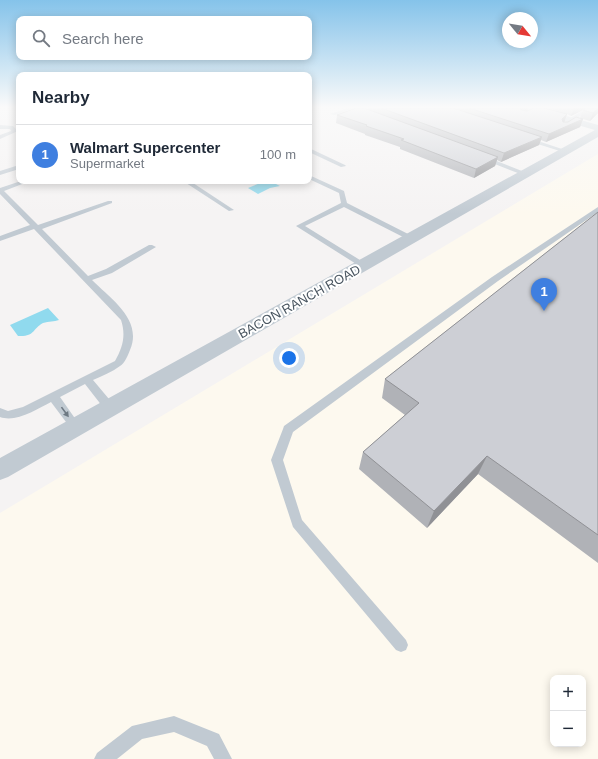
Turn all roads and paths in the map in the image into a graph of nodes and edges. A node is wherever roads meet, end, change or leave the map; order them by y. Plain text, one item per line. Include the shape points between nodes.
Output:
1 (541, 143) edge
2 (578, 143) edge
3 (312, 151) edge
4 (565, 151) junction
5 (474, 155) edge
6 (343, 166) dead end
7 (16, 168) edge
8 (0, 173) edge
9 (525, 174) junction
10 (312, 177) edge
11 (18, 184) edge
12 (191, 184) edge
13 (0, 190) edge
14 (110, 202) dead end
15 (344, 204) junction
16 (598, 208) edge
17 (231, 210) dead end
18 (36, 227) junction
19 (0, 238) edge
20 (412, 238) junction
21 (152, 247) dead end
22 (364, 265) junction
23 (87, 279) junction
24 (86, 379) junction
25 (53, 396) junction
26 (110, 408) junction
27 (0, 412) edge
28 (76, 427) junction
29 (0, 470) edge
30 (401, 645) dead end
31 (103, 759) edge
32 (223, 759) edge

1 - 4 lane
2 - 4 street, BACON RANCH ROAD
3 - 6 lane
4 - 9 street, BACON RANCH ROAD
5 - 9 lane
7 - 8 lane
9 - 20 street, BACON RANCH ROAD
10 - 15 lane via 342,192
11 - 13 lane
12 - 17 lane
13 - 18 lane
14 - 18 lane
15 - 20 lane
15 - 22 lane via 300,226
16 - 30 lane via 495,279 288,430 277,460 297,523
18 - 19 lane
18 - 23 lane
20 - 22 street, BACON RANCH ROAD
21 - 23 lane via 109,271
22 - 26 street, BACON RANCH ROAD
23 - 24 lane via 125,319 129,328 126,351 118,363
24 - 25 lane
24 - 26 lane
25 - 27 lane via 26,410 7,415
25 -> 28 lane
26 - 28 street, BACON RANCH ROAD
28 - 29 street, BACON RANCH ROAD
31 - 32 lane via 138,732 174,724 213,740

